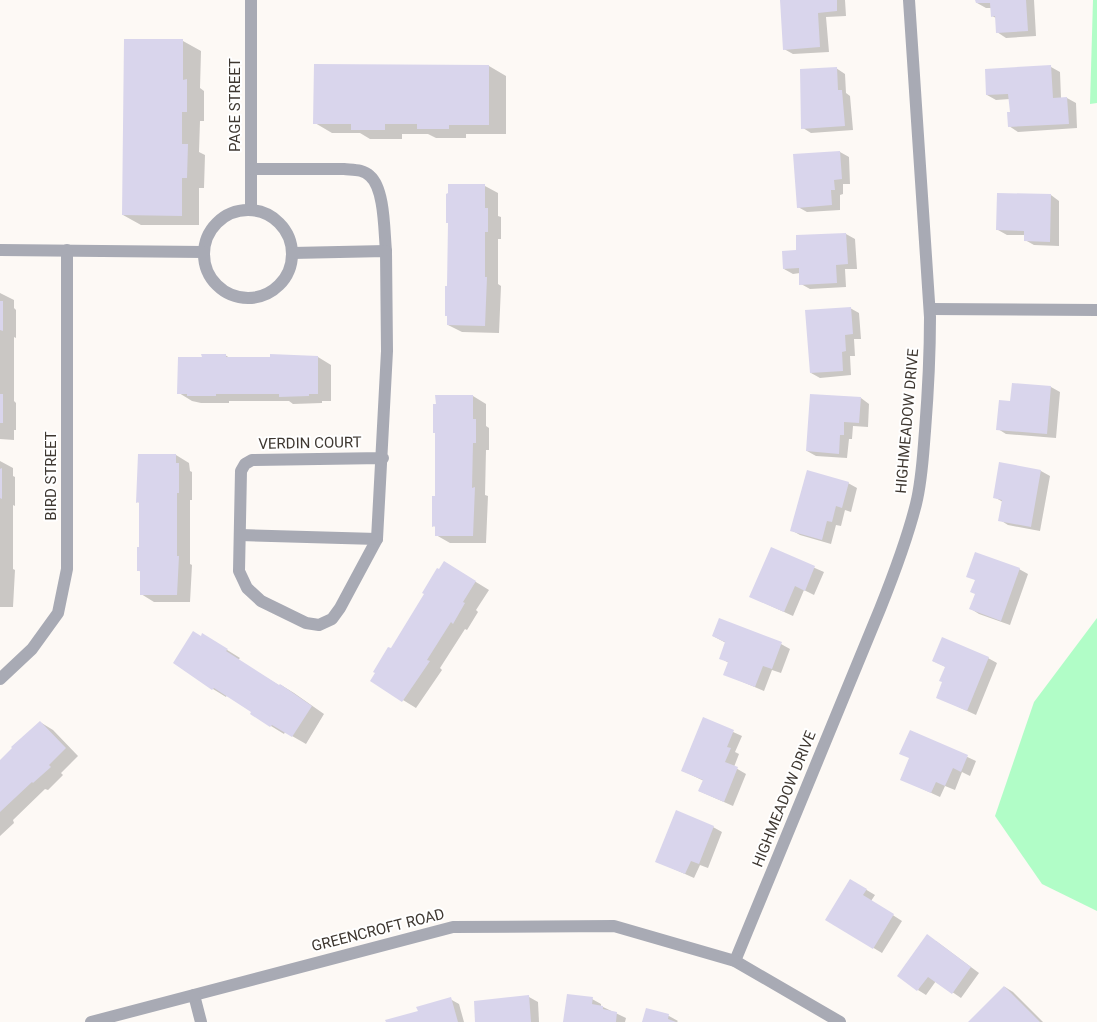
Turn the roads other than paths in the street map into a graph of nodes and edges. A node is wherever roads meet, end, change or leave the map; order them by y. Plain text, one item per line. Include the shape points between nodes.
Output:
1 (251, 0) edge
2 (909, 0) edge
3 (251, 169) junction
4 (251, 210) junction
5 (0, 250) edge
6 (68, 250) junction
7 (386, 251) junction
8 (204, 252) junction
9 (292, 253) junction
10 (930, 309) junction
11 (1097, 310) edge
12 (383, 458) junction
13 (240, 535) junction
14 (377, 539) junction
15 (0, 679) edge
16 (735, 961) junction
17 (194, 995) junction
18 (91, 1022) edge
19 (202, 1022) edge
20 (840, 1022) edge

1 - 3 street, PAGE STREET
2 - 10 street, HIGHMEADOW DRIVE
3 - 4 street, PAGE STREET
3 - 7 street, VERDIN COURT via 344,169 359,170 370,176 382,205
4 - 8 street via 224,216 206,238
4 - 9 street via 264,212 275,219 287,234
5 - 6 street
6 - 8 street
6 - 15 street, BIRD STREET via 67,569 58,613 32,649
7 - 9 street
7 - 12 street, VERDIN COURT
8 - 9 street via 205,266 221,289 233,296 248,298 274,290 284,280
10 - 11 street
10 - 16 street, HIGHMEADOW DRIVE via 923,463 905,542
12 - 13 street, VERDIN COURT via 252,460 241,470
12 - 14 street, VERDIN COURT
13 - 14 street
13 - 14 street, VERDIN COURT via 239,571 248,588 261,601 306,623 319,624 332,619 340,608
16 - 17 street, GREENCROFT ROAD via 614,926 453,927
16 - 20 street, GREENCROFT ROAD
17 - 18 street, GREENCROFT ROAD
17 - 19 street

